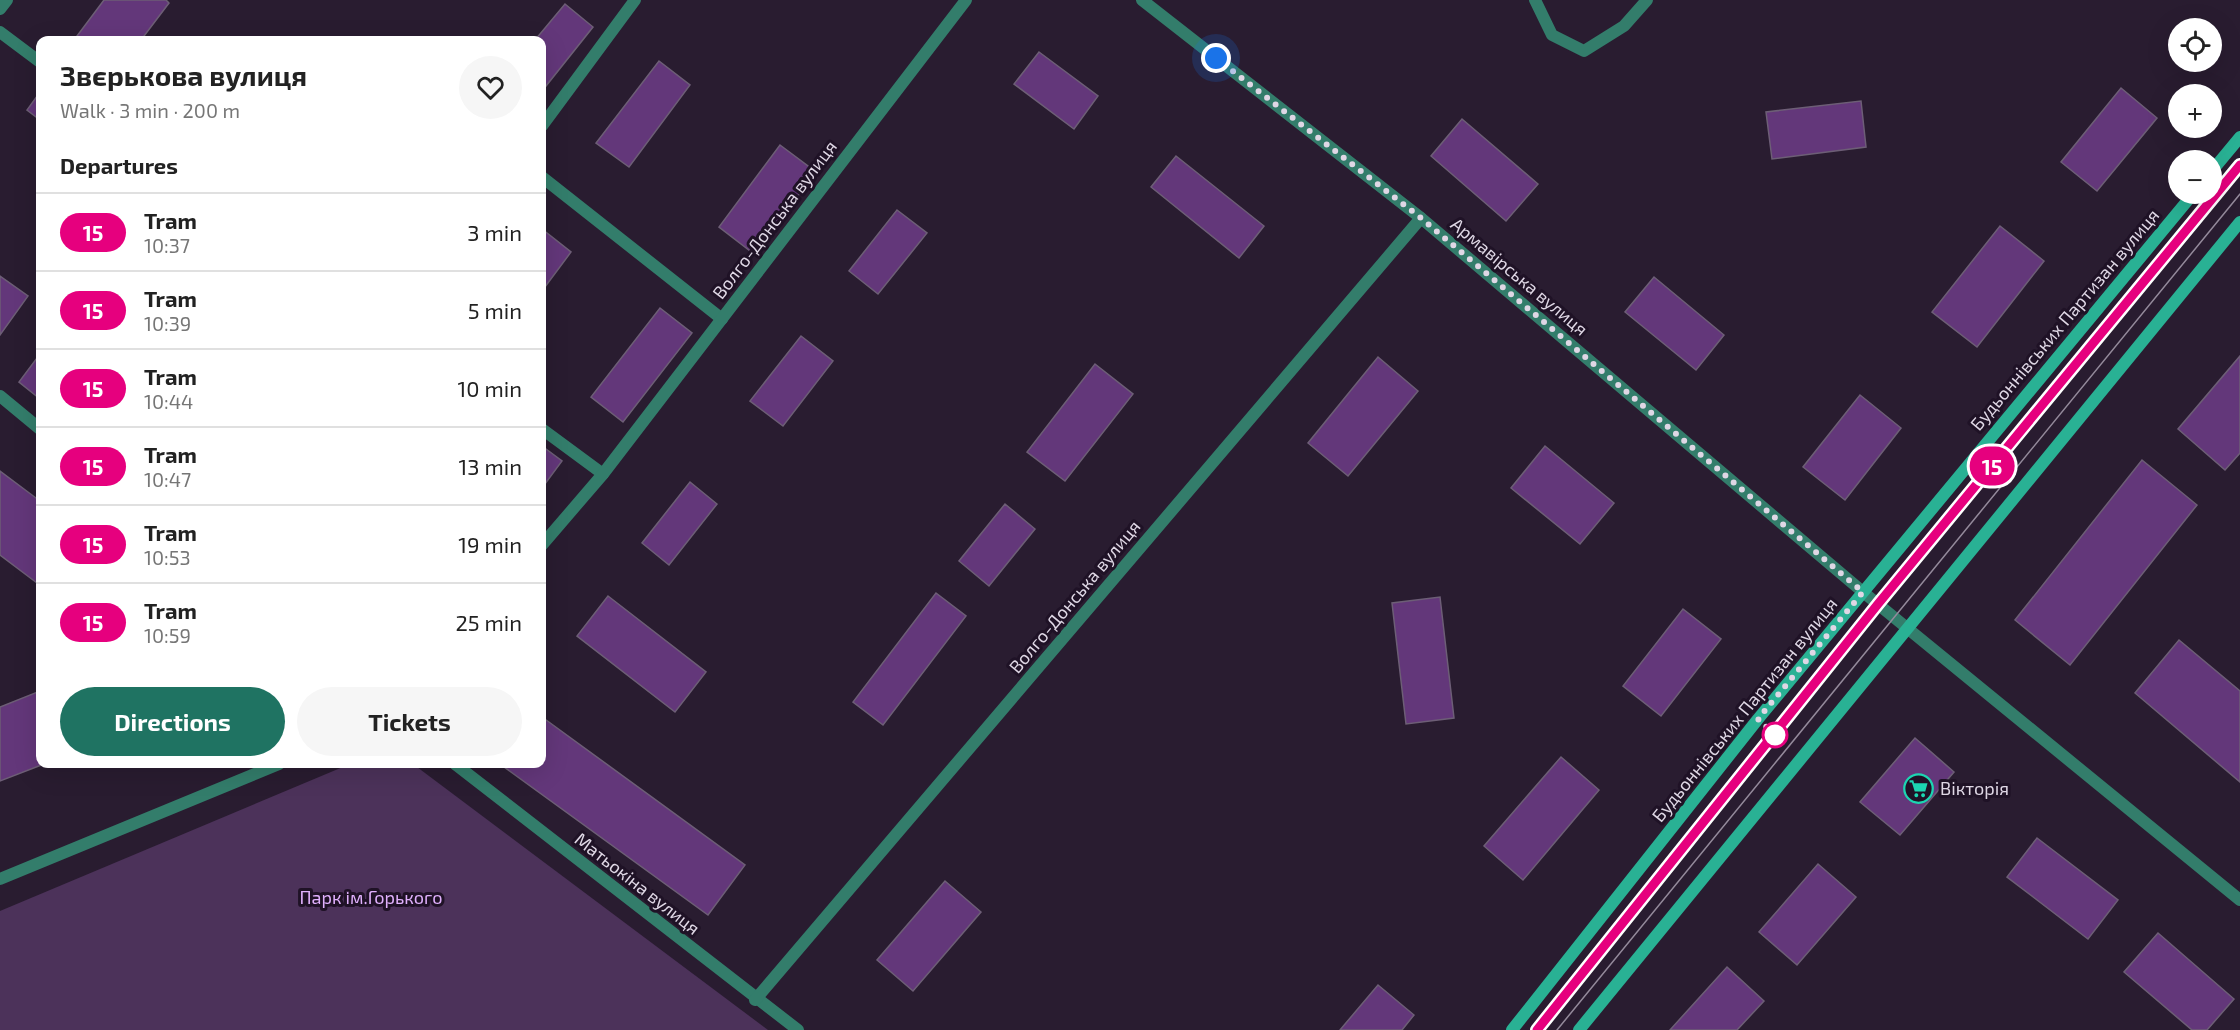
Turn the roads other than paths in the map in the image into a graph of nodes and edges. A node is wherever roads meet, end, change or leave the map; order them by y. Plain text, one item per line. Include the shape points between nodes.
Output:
1 (7, 0) edge
2 (635, 0) edge
3 (966, 0) edge
4 (1142, 0) edge
5 (1535, 0) edge
6 (1647, 0) edge
7 (0, 9) edge
8 (0, 32) edge
9 (36, 59) edge
10 (546, 121) edge
11 (2240, 137) edge
12 (2222, 159) edge
13 (546, 180) edge
14 (2185, 204) edge
15 (1421, 218) junction
16 (2240, 222) edge
17 (722, 318) junction
18 (0, 396) edge
19 (36, 426) edge
20 (546, 432) edge
21 (603, 474) junction
22 (546, 540) edge
23 (1863, 592) junction
24 (1907, 628) junction
25 (269, 768) edge
26 (461, 768) edge
27 (0, 879) edge
28 (2240, 900) edge
29 (756, 1000) junction
30 (798, 1030) edge
31 (1512, 1030) edge
32 (1579, 1030) edge

1 - 7 street
2 - 10 street
3 - 17 street, Волго-Донська вулиця
4 - 15 street, Армавірська вулиця
5 - 6 street via 1552,35 1584,51 1624,26
8 - 9 street
11 - 12 main road
13 - 17 street
14 - 23 main road, Будьоннівських Партизан вулиця
15 - 23 street, Армавірська вулиця
15 - 29 street, Волго-Донська вулиця
16 - 24 main road
17 - 21 street, Волго-Донська вулиця
18 - 19 street
20 - 21 street
21 - 22 street, Волго-Донська вулиця
23 - 24 street, Армавірська вулиця
23 - 31 main road, Будьоннівських Партизан вулиця
24 - 28 street, Армавірська вулиця
24 - 32 main road
25 - 27 street
26 - 29 street, Матьокіна вулиця
29 - 30 street, Матьокіна вулиця

